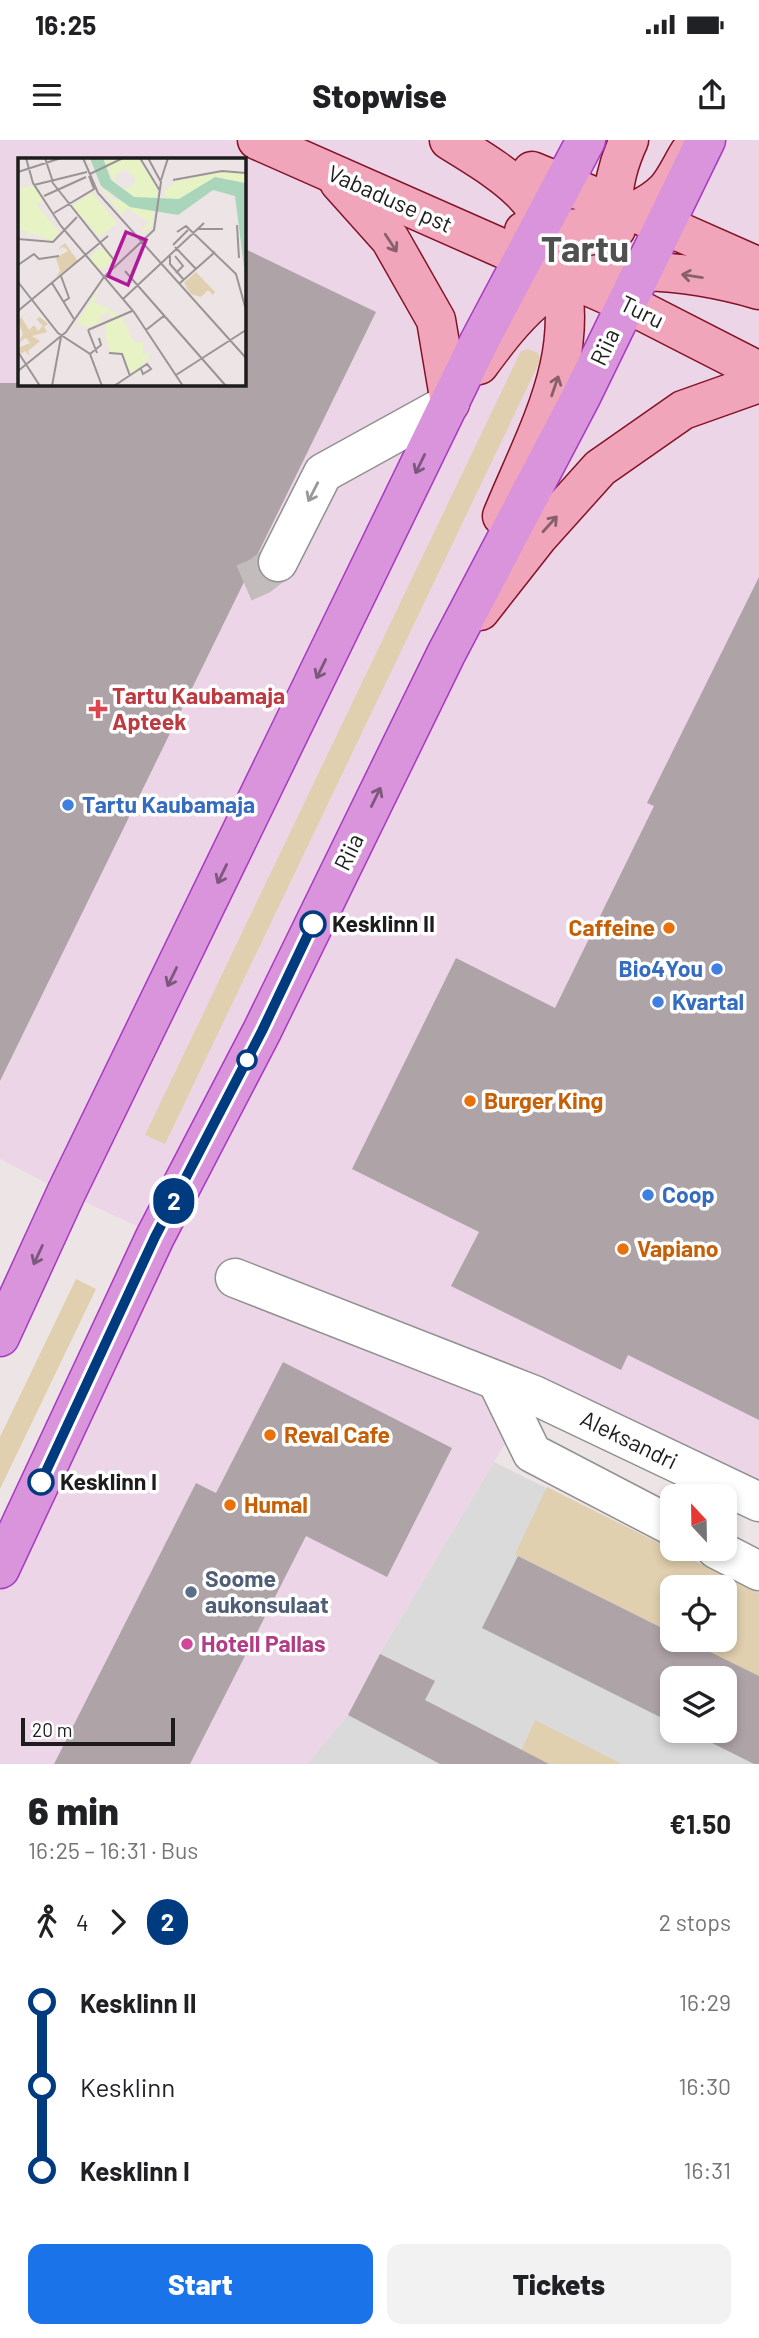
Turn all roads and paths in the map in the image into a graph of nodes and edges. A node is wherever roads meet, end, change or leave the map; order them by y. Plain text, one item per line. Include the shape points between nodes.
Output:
1 (257, 140) edge
2 (449, 140) edge
3 (463, 140) edge
4 (586, 140) edge
5 (629, 140) edge
6 (696, 140) edge
7 (706, 140) edge
8 (331, 173) junction
9 (563, 184) junction
10 (631, 215) junction
11 (538, 235) junction
12 (759, 267) edge
13 (566, 279) junction
14 (632, 282) junction
15 (759, 290) edge
16 (759, 370) edge
17 (759, 383) edge
18 (450, 403) junction
19 (278, 562) tunnel mouth
20 (446, 654) junction
21 (235, 1278) dead end
22 (0, 1337) edge
23 (497, 1381) junction
24 (759, 1502) edge
25 (660, 1520) edge
26 (737, 1560) edge
27 (0, 1569) edge
28 (759, 1571) edge

1 - 8 main road, Vabaduse pst
2 - 11 main road via 523,193
3 - 9 main road
4 - 9 highway
5 - 10 main road via 615,180
6 - 10 main road via 666,190
7 - 10 highway, Riia
8 - 11 main road, Vabaduse pst
8 -> 18 main road via 390,239 436,320
9 - 10 main road
9 - 11 highway
10 - 11 main road
10 - 12 main road
10 - 14 highway, Riia
11 - 13 main road, Turu
11 - 18 highway
13 - 14 main road, Turu
13 - 18 main road via 509,325
20 -> 13 main road via 555,388 566,330
15 -> 14 main road via 661,271
14 - 16 main road, Turu
14 - 20 highway, Riia via 581,397
20 -> 17 main road via 538,537 600,468 683,410
18 -> 19 street via 323,473
18 -> 22 highway
27 -> 20 highway, Riia via 155,1237 262,1031
21 - 23 street, Aleksandri
23 - 24 street, Aleksandri
23 - 25 street via 532,1453
26 - 28 street

